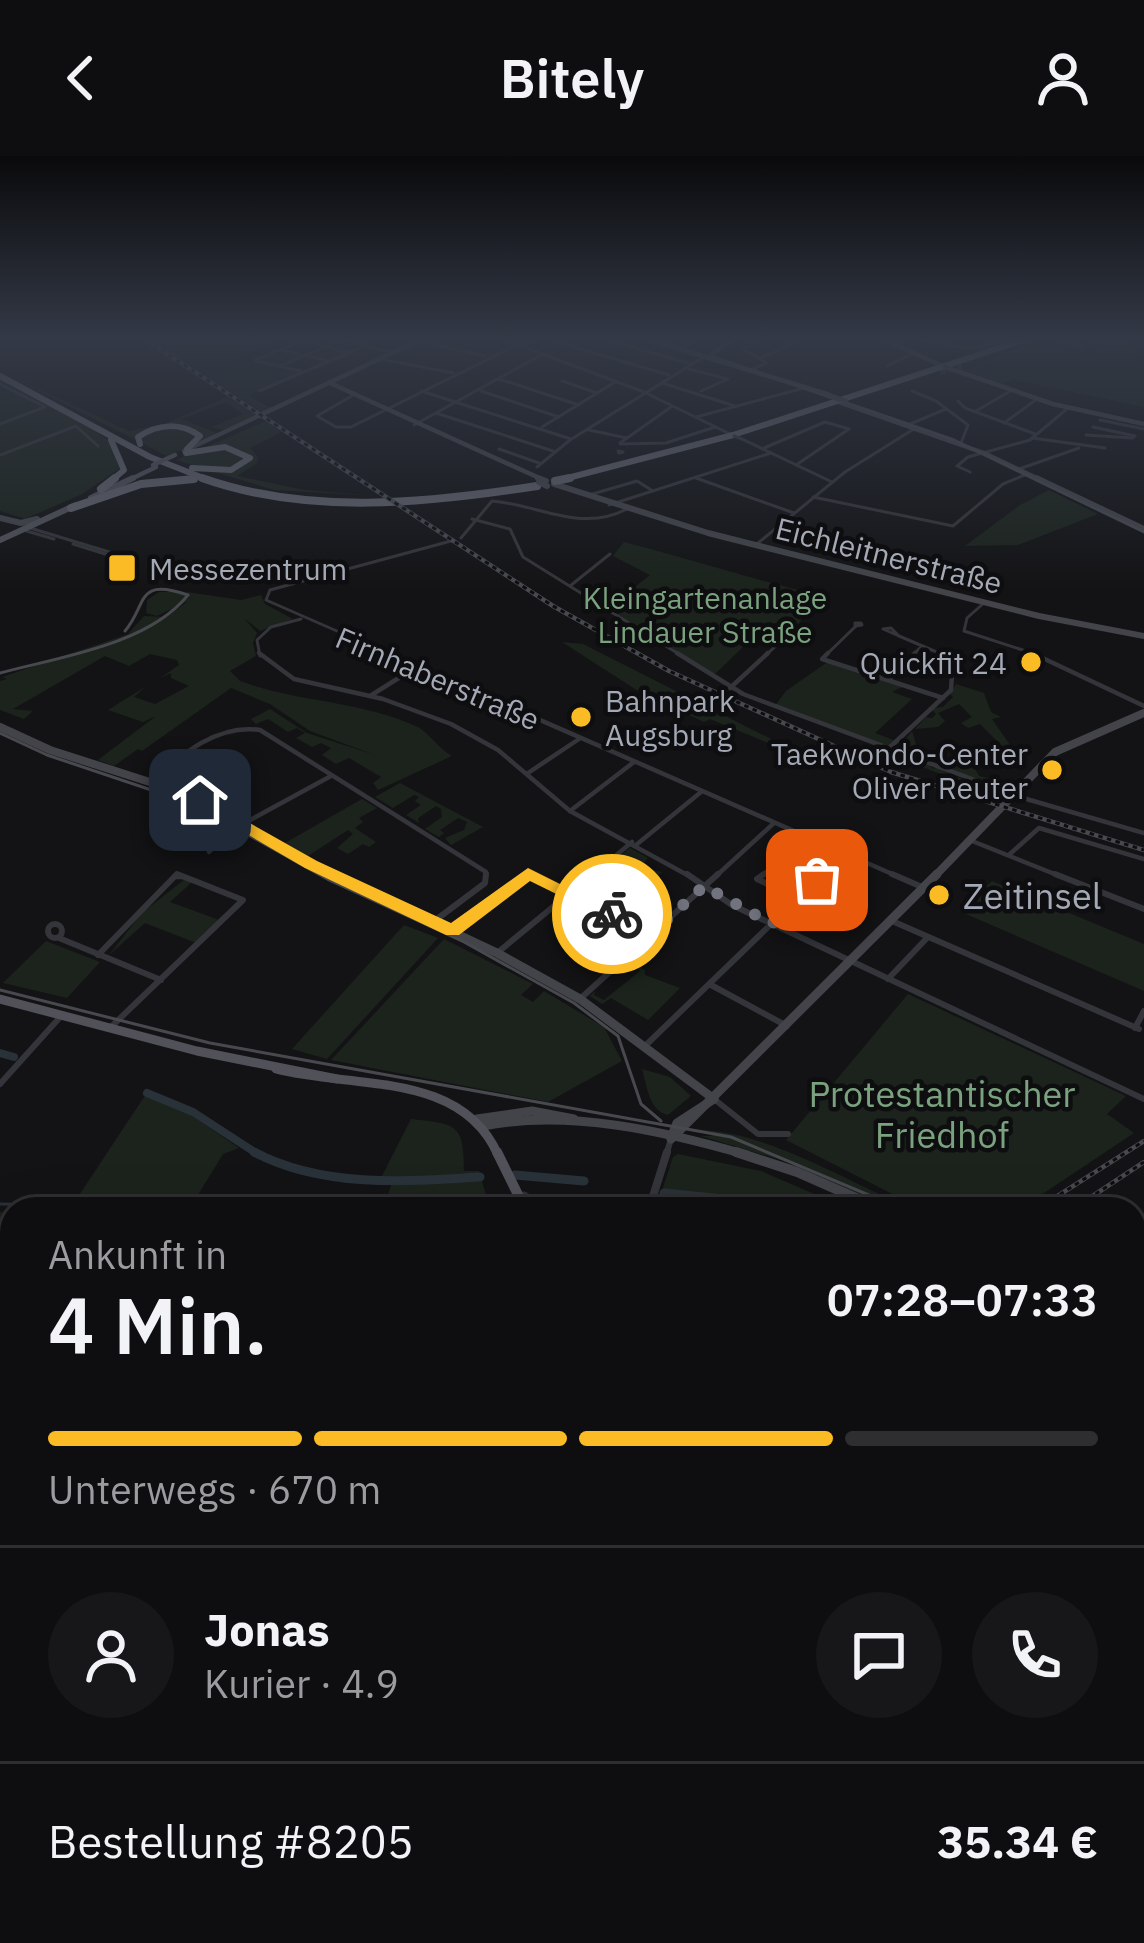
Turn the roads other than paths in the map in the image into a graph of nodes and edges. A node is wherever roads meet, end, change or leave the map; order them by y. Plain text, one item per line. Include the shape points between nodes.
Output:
1 (93, 423) edge
2 (245, 423) edge
3 (411, 423) edge
4 (417, 423) edge
5 (467, 423) edge
6 (521, 423) edge
7 (548, 423) edge
8 (596, 423) edge
9 (648, 423) edge
10 (707, 423) edge
11 (774, 423) edge
12 (826, 423) edge
13 (834, 423) edge
14 (908, 423) edge
15 (916, 423) edge
16 (966, 423) edge
17 (1004, 423) edge
18 (1050, 423) edge
19 (1097, 423) edge
20 (96, 425) junction
21 (414, 425) junction
22 (913, 425) junction
23 (715, 427) junction
24 (1093, 427) junction
25 (1144, 428) edge
26 (539, 429) junction
27 (587, 429) junction
28 (1086, 435) junction
29 (1134, 437) junction
30 (627, 438) junction
31 (1033, 438) junction
32 (572, 440) junction
33 (208, 441) junction
34 (961, 443) junction
35 (140, 444) junction
36 (1080, 445) junction
37 (98, 446) dead end
38 (1105, 448) dead end
39 (762, 449) junction
40 (554, 452) junction
41 (771, 453) junction
42 (982, 453) junction
43 (181, 454) junction
44 (0, 455) edge
45 (485, 457) junction
46 (796, 465) junction
47 (155, 466) junction
48 (190, 467) junction
49 (1019, 469) junction
50 (970, 472) dead end
51 (1027, 474) junction
52 (696, 478) junction
53 (213, 482) junction
54 (832, 482) junction
55 (546, 483) junction
56 (100, 489) junction
57 (653, 490) junction
58 (275, 491) junction
59 (586, 497) junction
60 (813, 497) junction
61 (385, 499) junction
62 (610, 505) junction
63 (71, 508) junction
64 (626, 509) junction
65 (794, 513) junction
66 (38, 519) junction
67 (472, 519) junction
68 (0, 520) edge
69 (22, 528) junction
70 (1142, 531) edge
71 (0, 537) edge
72 (461, 538) dead end
73 (451, 541) dead end
74 (758, 543) junction
75 (610, 554) dead end
76 (570, 586) junction
77 (985, 602) junction
78 (301, 619) junction
79 (856, 626) dead end
80 (793, 630) dead end
81 (899, 636) dead end
82 (1144, 636) edge
83 (921, 648) junction
84 (415, 668) junction
85 (890, 679) junction
86 (730, 688) junction
87 (370, 696) junction
88 (944, 698) junction
89 (1144, 709) edge
90 (0, 727) edge
91 (578, 739) junction
92 (887, 750) junction
93 (179, 758) junction
94 (634, 763) junction
95 (207, 770) dead end
96 (528, 773) junction
97 (331, 776) junction
98 (154, 782) junction
99 (701, 792) junction
100 (1019, 797) junction
101 (570, 811) junction
102 (774, 823) junction
103 (241, 825) junction
104 (1144, 833) edge
105 (972, 841) junction
106 (634, 844) junction
107 (209, 852) dead end
108 (844, 853) junction
109 (1006, 855) junction
110 (1144, 859) edge
111 (822, 874) junction
112 (704, 886) junction
113 (925, 888) junction
114 (570, 893) junction
115 (798, 899) junction
116 (1144, 909) edge
117 (892, 921) junction
118 (434, 922) junction
119 (772, 924) junction
120 (452, 931) junction
121 (652, 933) junction
122 (928, 937) junction
123 (59, 938) dead end
124 (497, 953) junction
125 (98, 956) junction
126 (852, 962) junction
127 (888, 979) junction
128 (161, 980) junction
129 (710, 985) junction
130 (0, 998) edge
131 (580, 999) junction
132 (1144, 1011) edge
133 (64, 1014) junction
134 (112, 1026) junction
135 (788, 1027) junction
136 (646, 1046) junction
137 (0, 1084) edge
138 (1143, 1096) edge
139 (714, 1099) junction
140 (480, 1123) junction
141 (788, 1134) dead end
142 (671, 1139) junction
143 (519, 1197) edge
144 (653, 1197) edge
145 (852, 1197) edge

1 - 20 highway
2 - 33 street
3 - 21 street
4 - 21 street
5 - 40 street
6 - 26 street
7 - 26 street
8 - 27 street
9 - 30 street
10 - 23 street
11 - 55 highway via 653,462
12 - 39 street
13 - 46 street via 849,429
14 - 22 street, bridge
15 - 22 street
16 - 34 street
17 - 31 street
18 - 31 street
19 - 24 street
20 - 35 highway
20 - 53 highway
20 - 56 highway via 121,454 122,475
20 - 58 highway via 182,468
21 - 45 street
22 - 34 street
22 - 54 street
23 - 30 street via 621,448
23 - 39 street, bridge
24 - 28 street
24 - 29 street
25 - 29 street
26 - 32 street
27 - 30 street
27 - 32 street
28 - 29 street
28 - 36 street
31 - 36 street
31 - 42 street
32 - 40 street
33 - 35 highway via 188,428 162,427 141,434
33 - 43 highway
33 - 43 highway
33 - 48 highway via 250,460 227,471
34 - 42 street
35 - 48 highway
36 - 38 street
36 - 49 street
37 - 44 street via 76,426
39 - 41 street
40 - 45 street via 538,465 501,448
41 - 46 street
41 - 52 street
42 - 49 street
42 - 50 street via 957,466
42 - 51 street
43 - 47 main road, bridge
45 - 55 street
46 - 54 street
47 - 56 main road
47 - 63 main road
48 - 58 highway
49 - 51 street
51 - 60 street via 948,526
51 - 70 street
52 - 57 street
52 - 65 street
53 - 61 highway via 291,496
53 - 63 highway via 161,480
54 - 60 street
55 - 59 street, Eichleitnerstraße
55 - 61 highway via 438,501
55 - 62 street, Eichleitnerstraße
56 - 66 main road
57 - 59 street via 637,481
57 - 62 street
58 - 61 highway
59 - 62 street, Eichleitnerstraße
60 - 65 street
62 - 64 street, Eichleitnerstraße
63 - 69 main road
64 - 67 street via 588,523 498,501
64 - 74 street, Eichleitnerstraße
65 - 74 street
66 - 68 street
66 - 69 main road
67 - 72 street
67 - 76 street via 512,532 519,554
68 - 69 street
69 - 69 street via 112,557 119,555
69 - 71 main road
73 - 78 street, Firnhaberstraße via 271,590 268,602
74 - 77 street, Eichleitnerstraße
75 - 76 street
76 - 86 street
77 - 82 street, Eichleitnerstraße
77 - 89 street via 964,631 1042,656
78 - 84 street, Firnhaberstraße
78 - 87 street via 262,632 261,658 302,682
79 - 85 street via 822,659
80 - 86 street
81 - 83 street
83 - 85 street
83 - 88 street via 953,659 954,684
84 - 87 street
84 - 91 street, Firnhaberstraße
85 - 88 street
86 - 92 street
87 - 96 street via 444,721
88 - 92 street
89 - 100 street via 1059,749
90 - 98 street
91 - 94 street, Firnhaberstraße
91 - 96 street
92 - 100 street
93 - 95 street
93 - 97 street via 250,727
93 - 98 street
94 - 99 street, Firnhaberstraße
94 - 101 street
96 - 101 street
97 - 103 street
97 - 118 street via 486,872 484,883
98 - 103 street
99 - 102 street, Firnhaberstraße
99 - 106 street
100 - 104 street
100 - 105 street
101 - 106 street
102 - 108 street, Firnhaberstraße
102 - 112 street
103 - 107 street
103 - 118 street
105 - 109 street
105 - 113 street
106 - 112 street
106 - 114 street
108 - 111 street
108 - 113 street, Firnhaberstraße
109 - 110 street via 1039,828
109 - 116 street
111 - 115 street
111 - 115 street via 784,858 757,879
112 - 119 street
112 - 121 street
113 - 117 street
114 - 120 street via 528,874
114 - 121 street
114 - 124 street
115 - 119 street
117 - 122 street
117 - 126 street
118 - 120 street
119 - 126 street
119 - 129 street
120 - 124 street
121 - 131 street
122 - 127 street
122 - 132 street via 1137,1029
123 - 125 street
124 - 131 street
125 - 128 street
125 - 128 street via 177,874 240,896 241,907
126 - 127 street
126 - 135 street
127 - 138 street
128 - 134 street
129 - 135 street
129 - 136 street
130 - 133 main road
131 - 136 street
133 - 134 main road
133 - 137 street
134 - 140 main road via 287,1073 444,1100
135 - 139 street
136 - 139 street
139 - 141 street via 764,1138
139 - 142 street
140 - 142 street via 518,1118
140 - 143 main road
142 - 144 street
142 - 145 street via 756,1157

